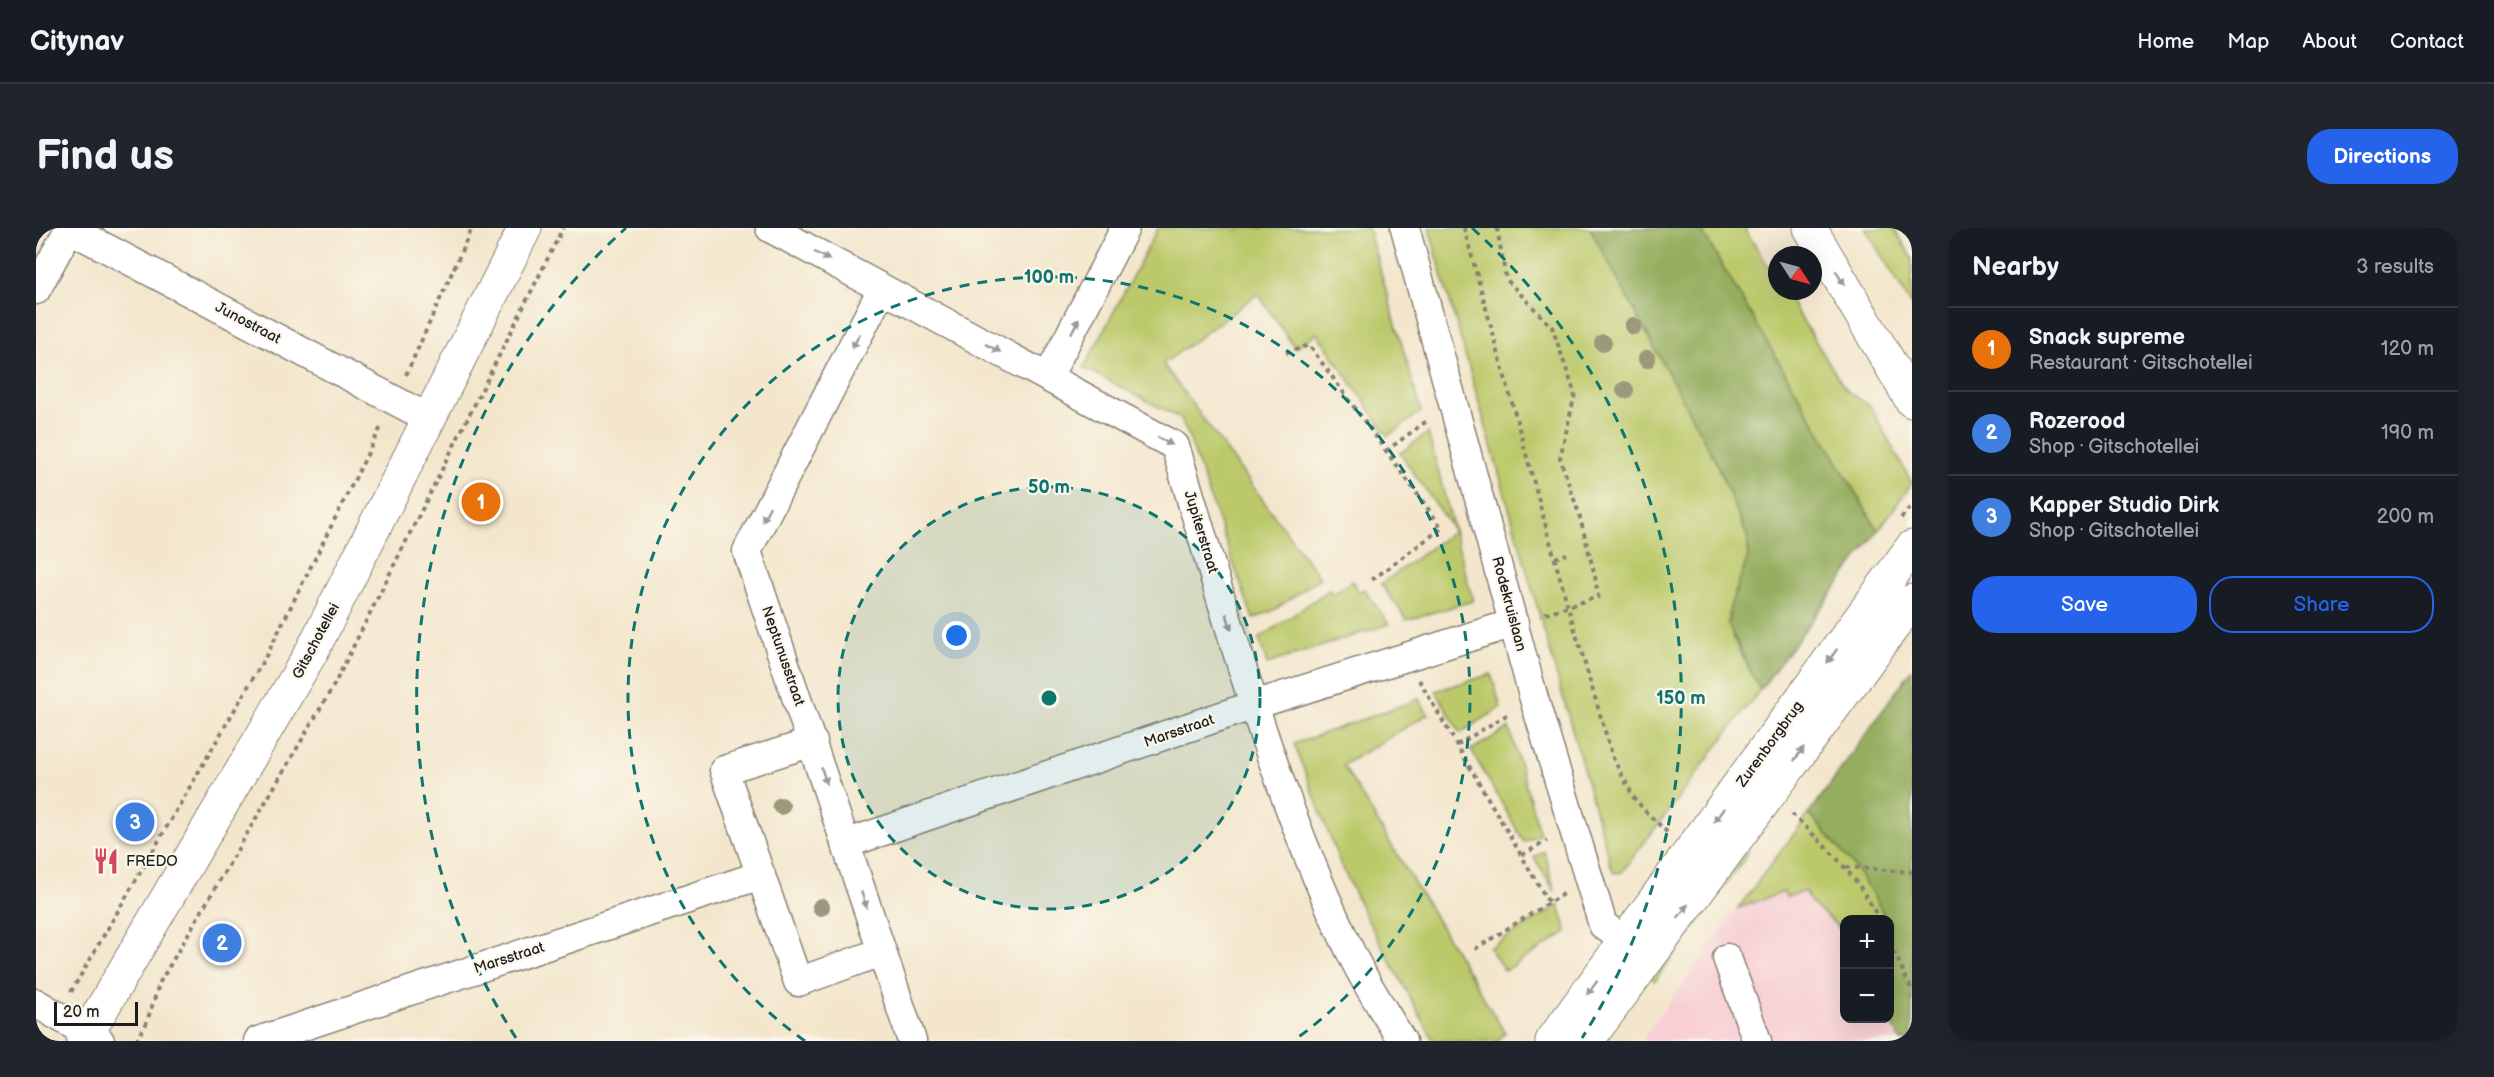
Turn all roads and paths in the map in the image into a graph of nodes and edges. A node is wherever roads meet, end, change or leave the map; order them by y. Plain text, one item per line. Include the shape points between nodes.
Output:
1 (68, 228) edge
2 (472, 228) edge
3 (525, 228) edge
4 (770, 228) edge
5 (1125, 228) edge
6 (1406, 228) edge
7 (1464, 228) edge
8 (1497, 228) edge
9 (1810, 228) edge
10 (882, 289) junction
11 (36, 290) edge
12 (1286, 353) dead end
13 (1048, 378) junction
14 (394, 401) junction
15 (1912, 401) edge
16 (1453, 402) junction
17 (428, 418) junction
18 (1386, 451) junction
19 (1912, 547) edge
20 (1567, 554) dead end
21 (1555, 558) junction
22 (1369, 582) dead end
23 (1912, 601) edge
24 (1568, 607) junction
25 (1514, 623) junction
26 (1405, 657) junction
27 (1534, 699) junction
28 (1254, 705) junction
29 (813, 742) junction
30 (1457, 745) junction
31 (1789, 811) dead end
32 (1670, 835) dead end
33 (845, 844) junction
34 (1845, 867) junction
35 (1912, 872) edge
36 (761, 875) junction
37 (1589, 878) junction
38 (1549, 903) junction
39 (1876, 915) edge
40 (1474, 949) dead end
41 (1638, 950) junction
42 (881, 952) junction
43 (1894, 952) edge
44 (1727, 958) dead end
45 (1912, 991) edge
46 (47, 1009) edge
47 (90, 1038) edge
48 (258, 1041) edge
49 (912, 1041) edge
50 (1402, 1041) edge
51 (1552, 1041) edge
52 (1587, 1041) edge
53 (1756, 1041) edge

1 - 11 street
1 - 14 street, Junostraat
2 - 14 path
3 - 17 main road, Gitschotellei
4 -> 10 street, Jupiterstraat
13 -> 5 street
6 - 16 street, Rodekruislaan
7 - 21 path
8 - 24 path via 1506,279 1552,327 1575,394 1560,458 1596,576 1598,597
9 -> 15 main road
10 -> 13 street, Jupiterstraat
10 -> 29 street, Neptunusstraat via 747,551
12 - 18 path via 1310,345
13 -> 28 street, Jupiterstraat via 1175,446
14 - 17 street, Junostraat
14 - 46 path via 262,663
16 - 18 path
16 - 25 street, Rodekruislaan
17 - 47 main road, Gitschotellei via 301,670
18 - 22 path via 1442,528
19 -> 41 main road, Zurenborgbrug via 1866,609
20 - 21 path
21 - 24 path
41 -> 23 main road, Zurenborgbrug
24 - 32 path via 1622,779 1647,813
25 - 26 street, Marsstraat
25 - 27 street, Rodekruislaan
26 - 28 street, Marsstraat
26 - 30 path
27 - 30 path
27 - 37 street, Rodekruislaan
28 - 33 street, Marsstraat
28 - 50 street, Jupiterstraat via 1313,870 1355,960
29 -> 33 street, Neptunusstraat
29 - 36 street via 724,770
30 - 38 path
31 - 34 path
33 -> 42 street, Neptunusstraat
34 - 35 path
34 - 39 path
36 - 42 street via 798,982
36 - 48 street, Marsstraat
37 - 38 path
37 - 41 street, Rodekruislaan via 1603,925
38 - 40 path
41 -> 51 main road
41 - 52 main road
42 - 49 street, Neptunusstraat
43 - 45 path
44 - 53 street
46 - 47 street

